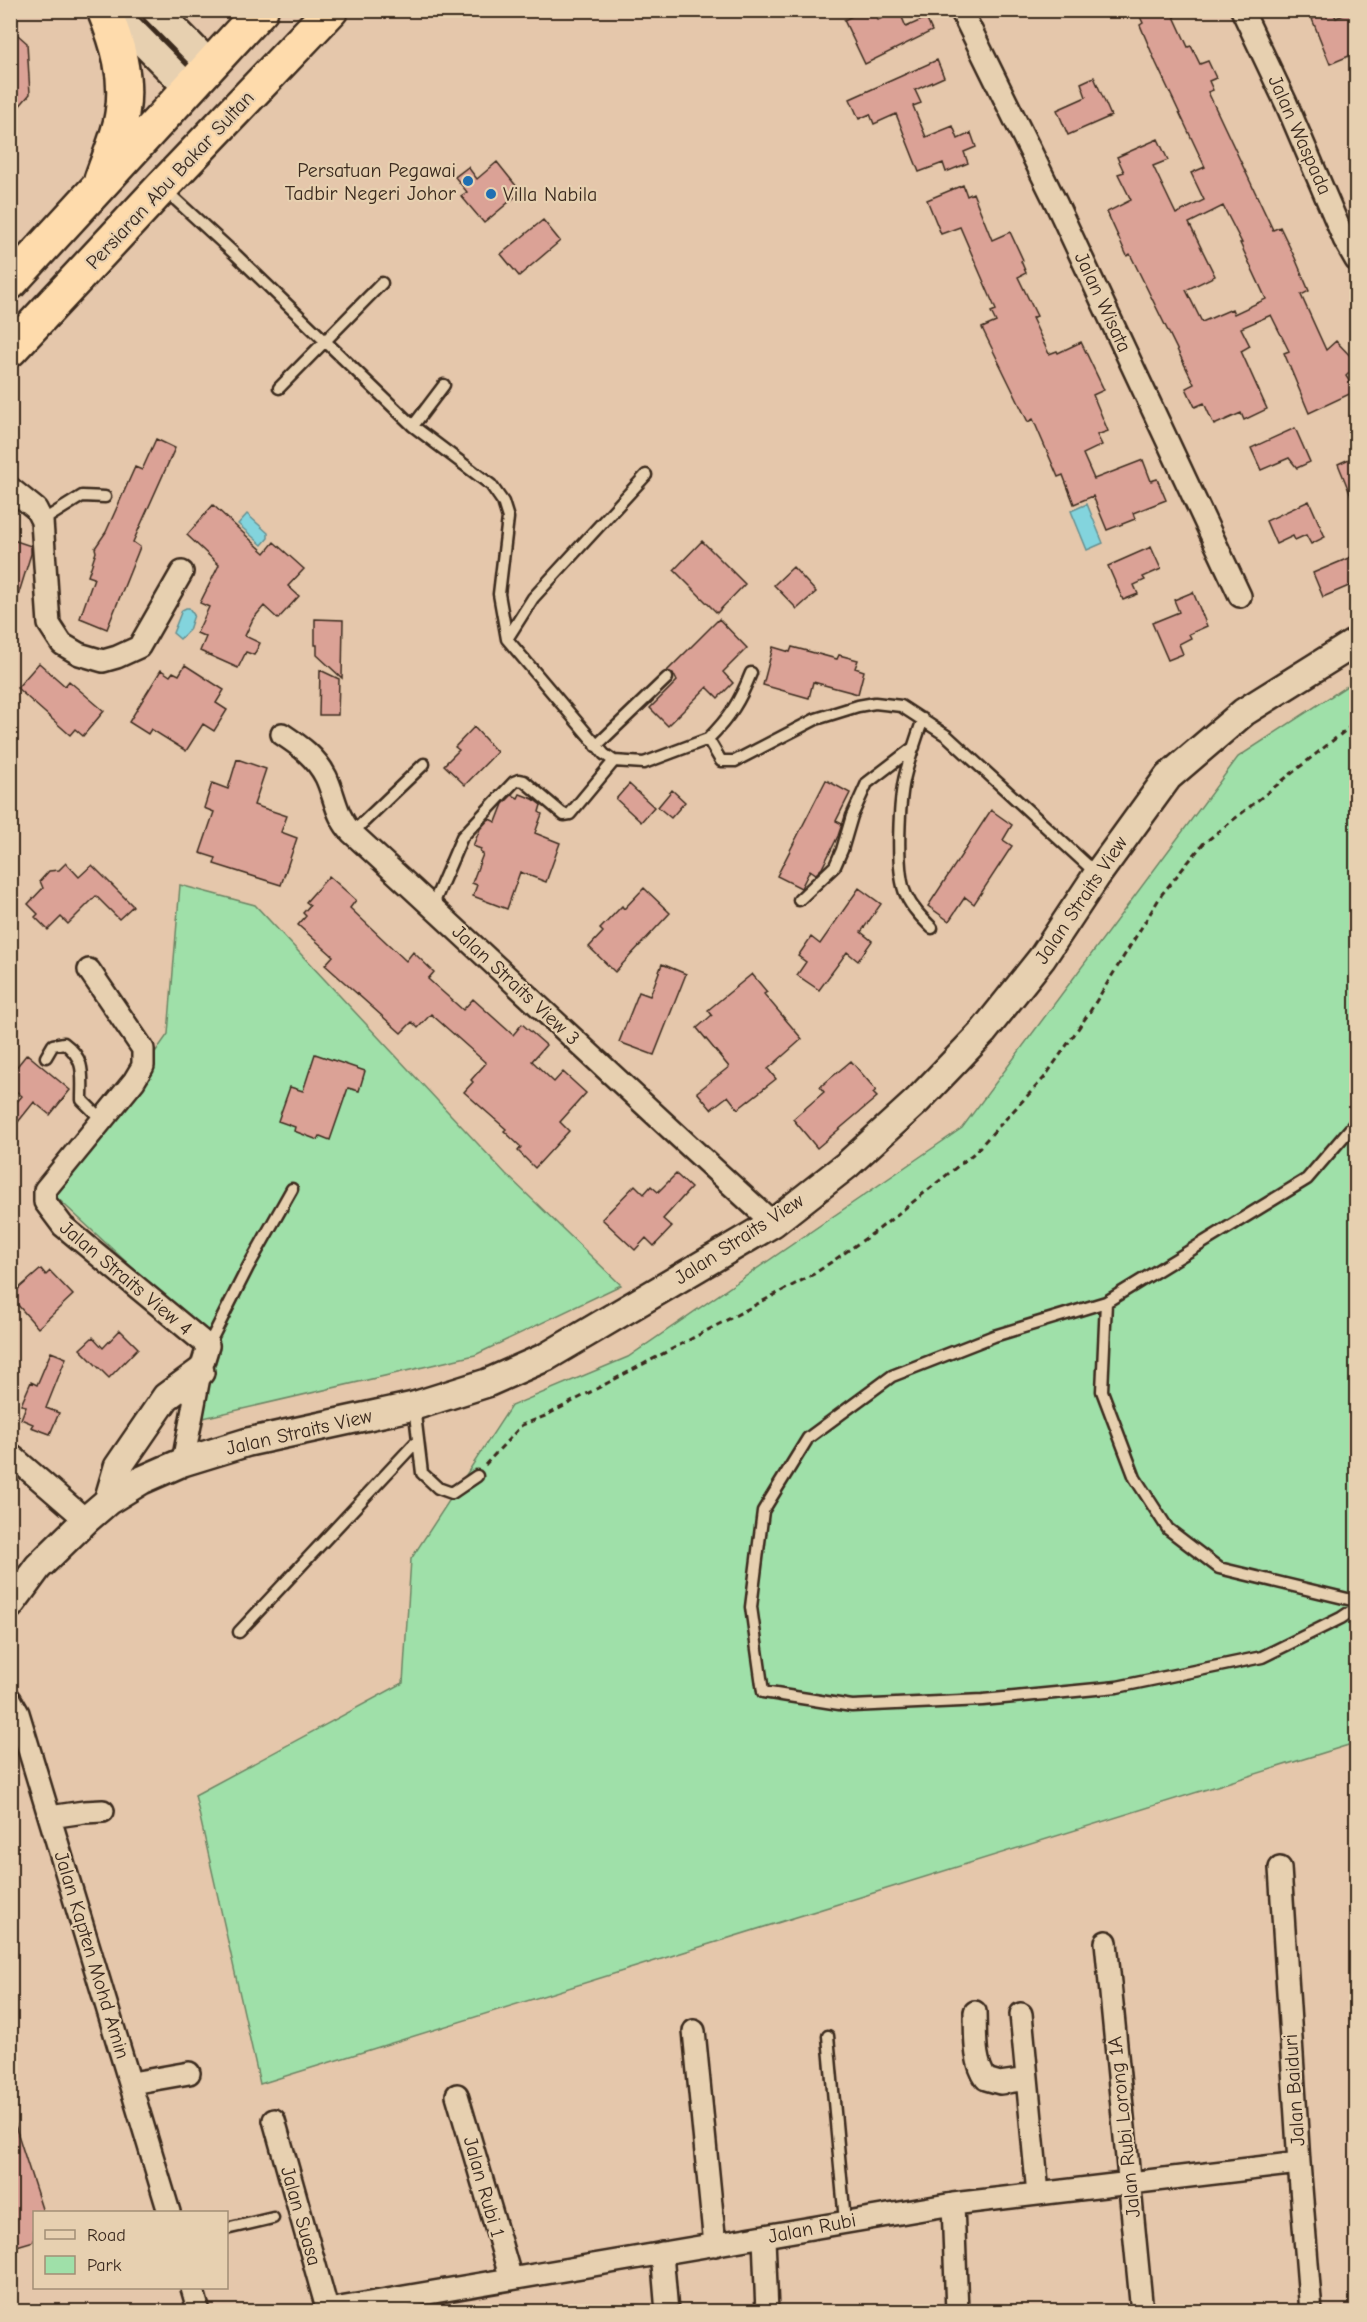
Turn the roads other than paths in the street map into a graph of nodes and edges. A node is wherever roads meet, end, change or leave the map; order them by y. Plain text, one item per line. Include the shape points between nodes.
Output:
1 (104, 10) edge
2 (111, 10) edge
3 (156, 10) edge
4 (261, 10) edge
5 (331, 10) edge
6 (961, 10) edge
7 (1242, 10) edge
8 (274, 70) junction
9 (204, 81) junction
10 (198, 149) junction
11 (162, 187) junction
12 (97, 190) junction
13 (1350, 235) edge
14 (1356, 260) edge
15 (10, 283) edge
16 (382, 283) dead end
17 (326, 342) junction
18 (10, 350) edge
19 (444, 385) dead end
20 (279, 388) dead end
21 (413, 426) junction
22 (646, 475) dead end
23 (10, 488) edge
24 (105, 497) dead end
25 (42, 521) junction
26 (182, 572) dead end
27 (1240, 596) dead end
28 (507, 639) junction
29 (1356, 642) edge
30 (751, 673) dead end
31 (667, 678) dead end
32 (923, 719) junction
33 (282, 734) dead end
34 (708, 739) junction
35 (914, 746) junction
36 (596, 747) junction
37 (614, 760) junction
38 (424, 764) dead end
39 (352, 833) junction
40 (1097, 875) junction
41 (799, 900) dead end
42 (432, 907) junction
43 (932, 928) dead end
44 (89, 970) dead end
45 (46, 1057) dead end
46 (102, 1120) junction
47 (1356, 1122) edge
48 (292, 1189) dead end
49 (773, 1223) junction
50 (1106, 1302) junction
51 (204, 1359) junction
52 (414, 1406) junction
53 (418, 1440) junction
54 (10, 1454) edge
55 (183, 1462) junction
56 (477, 1476) road end
57 (108, 1502) junction
58 (86, 1520) junction
59 (1356, 1601) edge
60 (10, 1605) edge
61 (1356, 1608) edge
62 (238, 1632) dead end
63 (10, 1699) edge
64 (103, 1811) dead end
65 (50, 1817) junction
66 (1280, 1868) dead end
67 (1106, 1942) dead end
68 (975, 2012) dead end
69 (1021, 2014) dead end
70 (694, 2031) dead end
71 (828, 2036) dead end
72 (189, 2073) dead end
73 (1027, 2079) junction
74 (132, 2083) junction
75 (457, 2095) dead end
76 (274, 2120) dead end
77 (1299, 2163) junction
78 (1130, 2183) junction
79 (1038, 2194) junction
80 (953, 2204) junction
81 (169, 2211) edge
82 (273, 2218) dead end
83 (845, 2221) junction
84 (228, 2229) edge
85 (764, 2238) junction
86 (715, 2245) junction
87 (662, 2253) junction
88 (511, 2279) junction
89 (192, 2289) edge
90 (328, 2311) edge
91 (199, 2312) edge
92 (667, 2312) edge
93 (767, 2312) edge
94 (957, 2312) edge
95 (1142, 2312) edge
96 (1311, 2312) edge

1 - 12 highway via 125,78 122,115
2 - 9 street
3 - 9 street
4 - 9 highway
5 - 8 highway, Persiaran Abu Bakar Sultan
6 - 27 street, Jalan Wisata
7 - 13 street, Jalan Waspada
8 - 9 highway
8 - 10 highway, Persiaran Abu Bakar Sultan
9 - 10 highway via 204,130
9 - 12 highway
10 - 11 highway, Persiaran Abu Bakar Sultan
11 - 17 lane
11 - 18 highway, Persiaran Abu Bakar Sultan
12 - 15 highway
13 - 14 street, Jalan Waspada
16 - 17 lane
17 - 20 lane
17 - 21 lane
19 - 21 lane
21 - 28 lane via 491,484 503,502 508,518 499,594
22 - 28 lane via 533,598
23 - 25 street via 36,509
24 - 25 lane via 82,496
25 - 26 street via 49,624 62,644 79,654 103,661 139,647
28 - 36 lane
29 - 40 street, Jalan Straits View via 1244,712 1168,777
30 - 34 lane via 738,704
31 - 36 lane
32 - 34 lane via 901,706 858,706 816,719 735,761 721,761
32 - 35 lane
32 - 40 lane
33 - 39 street, Jalan Straits View 3 via 315,759 326,777 342,823
34 - 37 lane via 644,763
35 - 41 lane via 867,783 835,866
35 - 43 lane via 905,774 900,872 905,894
36 - 37 lane
37 - 42 lane via 570,814 564,814 524,781 514,782 462,837
38 - 39 lane
39 - 42 street, Jalan Straits View 3
40 - 49 street, Jalan Straits View via 1042,958 983,1032 847,1166
42 - 49 street, Jalan Straits View 3
44 - 46 street, Jalan Straits View 4 via 143,1049 143,1066
45 - 46 lane via 53,1045 64,1043 74,1050 81,1062 82,1100
46 - 51 street, Jalan Straits View 4 via 45,1190 45,1203 63,1226
47 - 50 lane via 1307,1179
48 - 51 lane, Jalan Straits View 4 via 248,1267
49 - 52 street, Jalan Straits View via 546,1357 487,1383
50 - 59 lane via 1102,1391 1135,1478 1168,1528 1220,1568
50 - 61 lane via 994,1336 892,1376 807,1438 763,1511 751,1607 763,1692 852,1706 983,1700 1117,1687 1262,1657
51 - 55 street, Jalan Straits View 4
51 - 57 street via 166,1397 118,1467
52 - 53 lane
52 - 55 street, Jalan Straits View via 248,1442
53 - 56 lane via 422,1473 438,1488 452,1493
53 - 62 lane
54 - 58 street
55 - 57 street, Jalan Straits View via 142,1480
57 - 58 street, Jalan Straits View
58 - 60 street, Jalan Straits View via 38,1567
63 - 65 street, Jalan Kapten Mohd Amin via 18,1713
64 - 65 street
65 - 74 street, Jalan Kapten Mohd Amin
66 - 77 street, Jalan Baiduri
67 - 78 street, Jalan Rubi Lorong 1A
68 - 73 street via 976,2053 986,2079 1000,2083
69 - 73 street
70 - 86 street
71 - 83 lane
72 - 74 street
73 - 79 street
74 - 81 street, Jalan Kapten Mohd Amin
75 - 88 street, Jalan Rubi 1
76 - 90 street, Jalan Suasa
77 - 78 street, Jalan Rubi
77 - 96 street, Jalan Baiduri
78 - 79 street, Jalan Rubi
78 - 95 street, Jalan Rubi Lorong 1A
79 - 80 street, Jalan Rubi
80 - 83 street, Jalan Rubi
80 - 94 street
82 - 84 lane
83 - 85 street, Jalan Rubi
85 - 86 street, Jalan Rubi
85 - 93 street
86 - 87 street, Jalan Rubi
87 - 88 street, Jalan Rubi
87 - 92 street
88 - 90 street, Jalan Rubi
89 - 91 street

